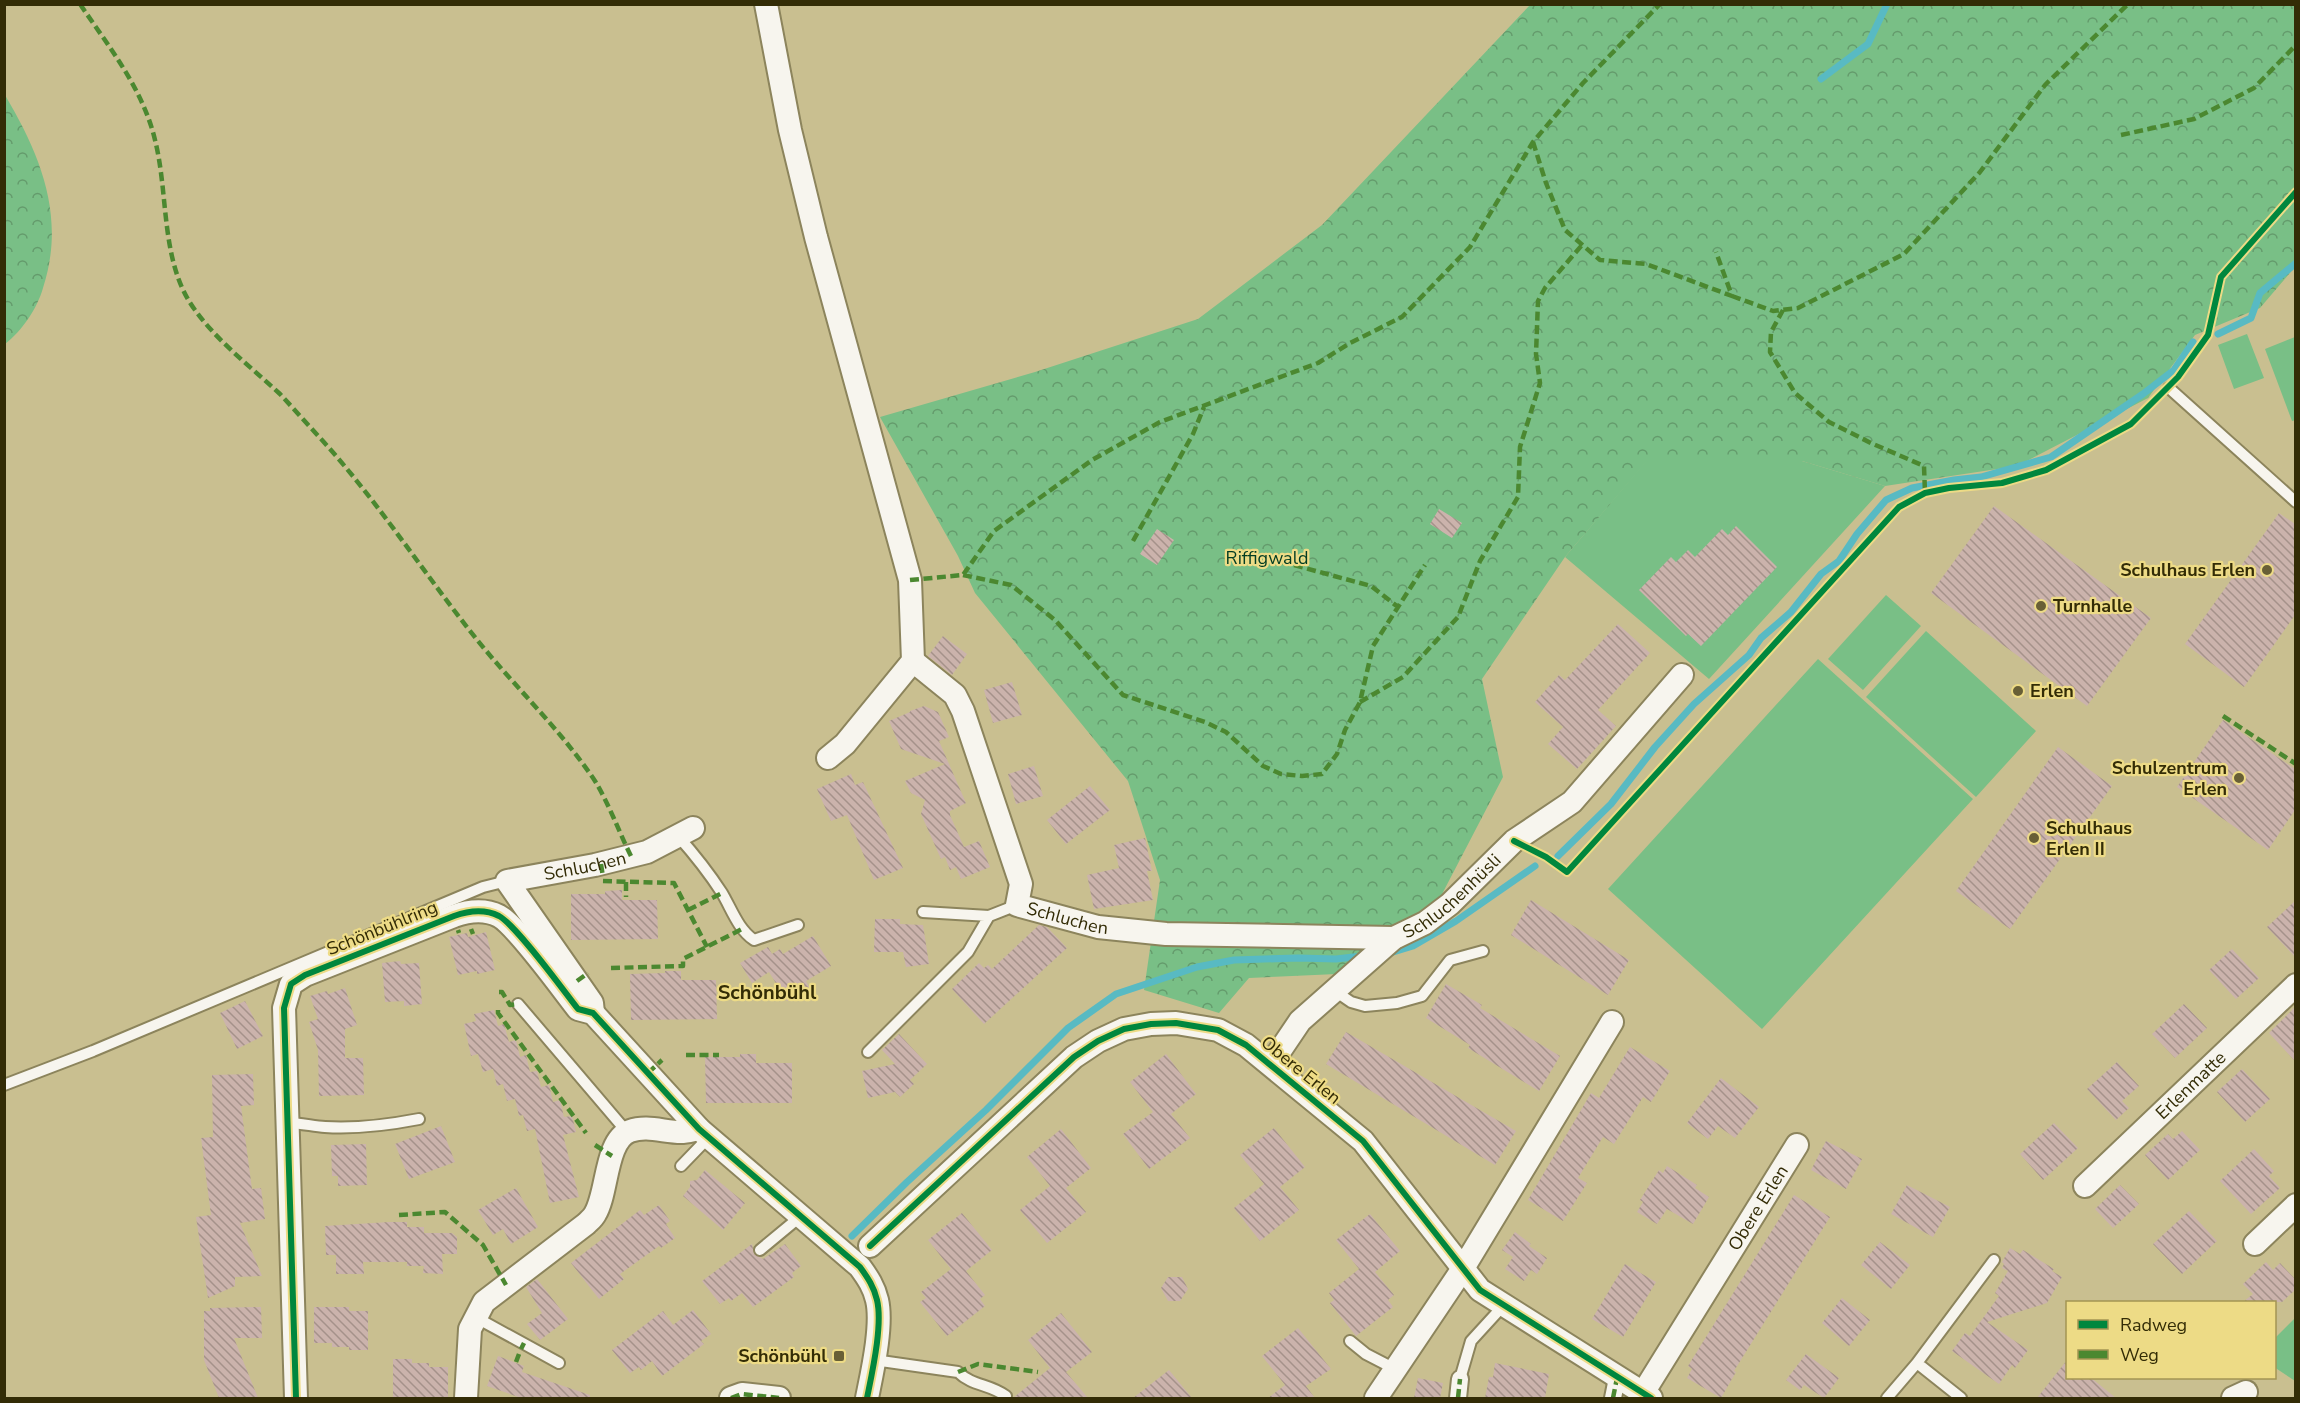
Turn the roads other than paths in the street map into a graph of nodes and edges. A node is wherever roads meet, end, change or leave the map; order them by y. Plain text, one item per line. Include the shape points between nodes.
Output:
1 (766, 4) edge
2 (2169, 388) dead end
3 (2295, 502) edge
4 (913, 661) junction
5 (1682, 675) dead end
6 (828, 758) dead end
7 (685, 832) joint
8 (507, 881) junction
9 (1017, 905) junction
10 (923, 912) dead end
11 (989, 916) junction
12 (798, 925) dead end
13 (1394, 938) junction
14 (1483, 951) dead end
15 (2295, 985) edge
16 (1335, 991) junction
17 (518, 1004) dead end
18 (593, 1013) junction
19 (1612, 1022) dead end
20 (868, 1052) dead end
21 (1271, 1064) junction
22 (4, 1085) edge
23 (419, 1119) dead end
24 (287, 1123) junction
25 (627, 1132) junction
26 (704, 1133) junction
27 (1797, 1145) dead end
28 (681, 1166) dead end
29 (2085, 1186) dead end
30 (2295, 1205) edge
31 (802, 1216) junction
32 (2255, 1244) dead end
33 (870, 1246) dead end
34 (760, 1250) dead end
35 (1994, 1260) dead end
36 (1462, 1270) junction
37 (1503, 1306) junction
38 (475, 1317) junction
39 (1350, 1341) dead end
40 (874, 1360) junction
41 (559, 1363) dead end
42 (1917, 1363) junction
43 (1395, 1369) junction
44 (1460, 1379) joint
45 (1615, 1388) edge
46 (1006, 1395) dead end
47 (1647, 1396) edge
48 (296, 1398) edge
49 (466, 1398) edge
50 (731, 1398) edge
51 (779, 1398) edge
52 (867, 1398) edge
53 (1376, 1398) edge
54 (1458, 1398) edge
55 (1887, 1398) edge
56 (1961, 1398) edge

1 - 4 street via 816,237 910,580
2 - 3 lane
4 - 6 street via 845,744
4 - 9 street, Schluchen via 955,695 963,711 1021,884
5 - 13 street, Schluchenhüsli via 1572,802 1514,841 1450,904 1425,923
7 - 8 street, Schluchen via 647,852
7 - 12 lane via 744,934 754,940
8 - 18 street via 592,1003
8 - 22 lane via 483,887
9 - 11 lane
9 - 13 street, Schluchen via 1098,927 1166,934
10 - 11 lane
11 - 20 lane via 968,952
13 - 16 street, Schluchenhüsli
14 - 16 lane via 1450,960 1422,996 1397,1003 1365,1006
15 - 29 street, Erlenmatte
16 - 21 street, Schluchenhüsli via 1300,1021
17 - 25 lane
18 - 24 street, Schönbühlring via 578,1009 500,916 481,912 454,916 304,975 291,984 284,1008
18 - 26 street, Schönbühlring
19 - 36 street
21 - 33 street, Obere Erlen via 1218,1030 1176,1023 1124,1029 1074,1057
21 - 36 street, Obere Erlen via 1364,1141
23 - 24 lane via 368,1126
24 - 48 street, Schönbühlring
25 - 26 street via 652,1128
25 - 38 street via 619,1138 612,1155 595,1214 484,1302
26 - 28 lane
26 - 31 street, Schönbühlring
27 - 47 street, Obere Erlen
30 - 32 street
31 - 34 lane
31 - 40 street, Schönbühlring via 860,1267 871,1282 879,1315
35 - 42 lane
36 - 37 street, Obere Erlen via 1480,1290
36 - 43 street
37 - 44 lane via 1471,1341
37 - 45 street, Obere Erlen
38 - 41 lane
38 - 49 street via 470,1329
39 - 43 lane
40 - 46 lane via 958,1372 967,1381
40 - 52 street, Schönbühlring
42 - 55 lane
42 - 56 lane
43 - 53 street
44 - 54 street
45 - 47 street, Obere Erlen
50 - 51 street via 742,1394

